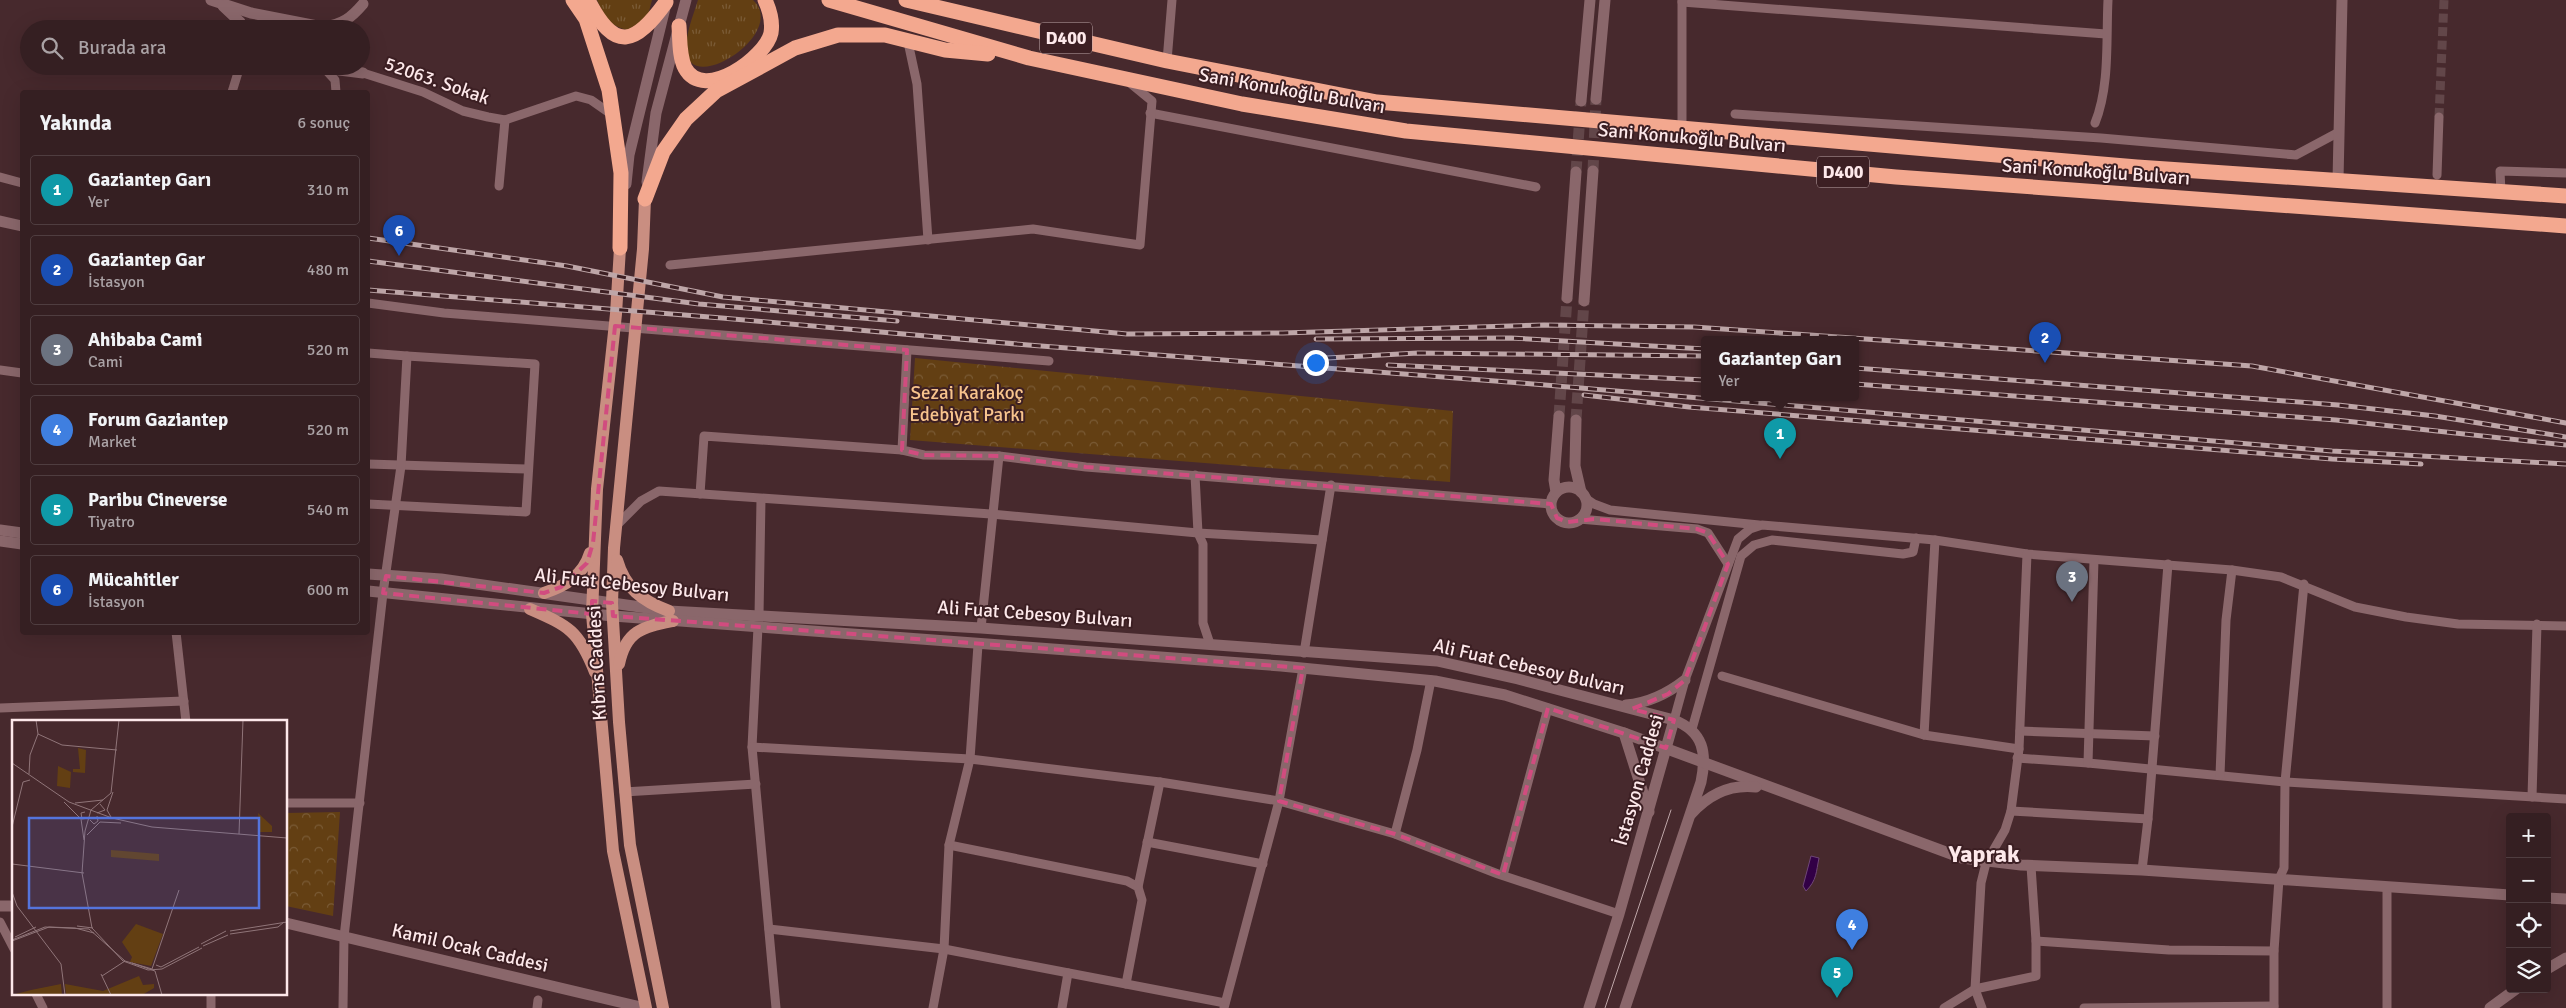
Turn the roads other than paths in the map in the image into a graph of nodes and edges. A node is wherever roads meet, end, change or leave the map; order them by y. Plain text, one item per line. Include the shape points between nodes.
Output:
1 (573, 0) edge
2 (588, 0) edge
3 (686, 0) edge
4 (766, 0) edge
5 (829, 0) edge
6 (906, 0) edge
7 (1172, 0) edge
8 (1590, 0) edge
9 (1605, 0) edge
10 (2108, 0) edge
11 (2342, 0) edge
12 (667, 1) edge
13 (1682, 1) edge
14 (215, 2) edge
15 (364, 2) edge
16 (927, 4) edge
17 (238, 20) edge
18 (283, 20) edge
19 (348, 20) edge
20 (356, 20) edge
21 (679, 26) junction
22 (2106, 34) junction
23 (908, 42) junction
24 (1029, 58) junction
25 (1167, 61) junction
26 (370, 74) edge
27 (237, 75) edge
28 (332, 75) edge
29 (1125, 80) junction
30 (233, 90) edge
31 (336, 90) edge
32 (1596, 99) tunnel mouth
33 (1581, 100) tunnel mouth
34 (1150, 113) junction
35 (611, 114) junction
36 (1735, 114) dead end
37 (2439, 117) tunnel mouth
38 (505, 120) junction
39 (2095, 123) dead end
40 (1682, 128) junction
41 (2339, 132) junction
42 (1593, 171) tunnel mouth
43 (1576, 172) tunnel mouth
44 (2566, 173) edge
45 (2437, 175) dead end
46 (0, 177) edge
47 (2338, 180) junction
48 (20, 182) edge
49 (499, 186) dead end
50 (1536, 187) dead end
51 (2501, 192) junction
52 (2566, 196) edge
53 (645, 199) junction
54 (0, 221) edge
55 (20, 226) edge
56 (2566, 226) edge
57 (928, 240) junction
58 (620, 248) junction
59 (670, 265) dead end
60 (1567, 298) tunnel mouth
61 (1584, 301) tunnel mouth
62 (370, 303) edge
63 (615, 320) junction
64 (637, 321) junction
65 (907, 350) junction
66 (370, 353) edge
67 (407, 356) junction
68 (1049, 361) dead end
69 (0, 370) edge
70 (20, 373) edge
71 (1559, 416) tunnel mouth
72 (1576, 420) tunnel mouth
73 (902, 450) junction
74 (999, 456) junction
75 (370, 464) edge
76 (401, 466) junction
77 (527, 469) junction
78 (1195, 475) junction
79 (1331, 486) junction
80 (1556, 492) junction
81 (700, 494) junction
82 (1583, 495) junction
83 (761, 498) junction
84 (370, 504) edge
85 (1551, 504) junction
86 (395, 507) junction
87 (991, 514) junction
88 (1579, 519) junction
89 (616, 525) junction
90 (1762, 525) junction
91 (0, 530) edge
92 (20, 533) edge
93 (1198, 533) junction
94 (1916, 538) junction
95 (1322, 540) junction
96 (1935, 540) junction
97 (0, 541) edge
98 (593, 543) junction
99 (20, 544) edge
100 (614, 548) junction
101 (2027, 554) junction
102 (2094, 560) junction
103 (1728, 564) junction
104 (2168, 564) junction
105 (2232, 570) junction
106 (370, 574) edge
107 (386, 576) junction
108 (2304, 584) junction
109 (370, 591) edge
110 (544, 592) junction
111 (383, 593) junction
112 (592, 601) junction
113 (530, 609) junction
114 (613, 610) junction
115 (592, 614) junction
116 (671, 616) junction
117 (758, 621) junction
118 (2537, 624) junction
119 (2566, 626) edge
120 (981, 628) junction
121 (176, 635) edge
122 (1210, 644) junction
123 (978, 645) junction
124 (1304, 653) junction
125 (1303, 668) junction
126 (1722, 676) dead end
127 (1430, 680) junction
128 (1685, 680) junction
129 (599, 684) junction
130 (616, 684) junction
131 (184, 701) junction
132 (1621, 706) junction
133 (0, 708) edge
134 (1548, 708) junction
135 (186, 720) edge
136 (1674, 720) junction
137 (1692, 730) junction
138 (2020, 731) junction
139 (1624, 733) junction
140 (2088, 733) junction
141 (1924, 735) junction
142 (2155, 736) junction
143 (752, 747) junction
144 (1666, 748) junction
145 (2018, 754) junction
146 (970, 759) junction
147 (1705, 762) junction
148 (2088, 763) junction
149 (2152, 768) junction
150 (2220, 775) junction
151 (1160, 782) junction
152 (2285, 782) junction
153 (756, 784) junction
154 (1770, 789) junction
155 (624, 792) junction
156 (2532, 797) junction
157 (2566, 799) edge
158 (1278, 801) junction
159 (360, 803) junction
160 (288, 804) edge
161 (1649, 812) junction
162 (2011, 812) junction
163 (1688, 817) junction
164 (2148, 819) junction
165 (1394, 834) junction
166 (1147, 842) junction
167 (949, 845) junction
168 (1986, 862) junction
169 (1263, 864) junction
170 (2032, 866) junction
171 (2142, 870) junction
172 (1503, 876) junction
173 (2279, 879) junction
174 (1138, 887) junction
175 (2388, 888) junction
176 (2506, 895) edge
177 (2551, 898) edge
178 (2566, 899) edge
179 (1619, 914) junction
180 (0, 922) edge
181 (288, 923) edge
182 (769, 928) junction
183 (344, 937) junction
184 (2036, 941) junction
185 (12, 946) edge
186 (944, 949) junction
187 (2274, 951) junction
188 (2566, 958) edge
189 (2551, 967) edge
190 (1068, 973) junction
191 (1126, 984) junction
192 (1975, 989) junction
193 (2511, 993) edge
194 (37, 996) edge
195 (1224, 1006) edge
196 (2136, 1007) edge
197 (2274, 1007) edge
198 (42, 1008) edge
199 (343, 1008) edge
200 (646, 1008) edge
201 (662, 1008) edge
202 (776, 1008) edge
203 (933, 1008) edge
204 (1062, 1008) edge
205 (1589, 1008) edge
206 (1626, 1008) edge
207 (1944, 1008) edge
208 (1982, 1008) edge
209 (2084, 1008) edge
210 (2387, 1008) edge
211 (2490, 1008) edge

1 - 35 highway via 586,19 609,90
2 - 12 highway via 596,16 612,34 622,37 633,36 650,24
3 - 21 street
4 - 21 highway via 772,23 768,43 762,51 716,81 701,80 689,73 682,56
5 - 24 highway, Sani Konukoğlu Bulvarı / D400
6 - 16 highway, Sani Konukoğlu Bulvarı / D400
7 - 25 street
8 - 33 street
9 - 32 street
10 - 22 street
11 - 41 street
12 - 58 street via 629,154
13 - 22 street
13 - 40 street
14 - 17 street
14 - 18 street
15 - 19 street
15 - 20 street
16 - 25 highway, Sani Konukoğlu Bulvarı / D400
21 - 53 street via 656,113
22 - 39 street via 2104,81 2100,112
23 - 24 highway via 945,50
23 - 53 highway via 885,35 838,35 794,48 716,91 686,119 663,152
23 - 57 street via 916,84
24 - 29 highway, Sani Konukoğlu Bulvarı / D400
25 - 40 highway, Sani Konukoğlu Bulvarı / D400 via 1377,102
26 - 38 street, 52063. Sokak via 423,92 463,111
27 - 30 street
28 - 31 street
29 - 34 street via 1152,101
29 - 56 highway, Sani Konukoğlu Bulvarı / D400 via 1242,104 1406,131 1896,177
34 - 50 street
34 - 57 street via 1140,245 1034,229
35 - 38 street, 52063. Sokak via 591,100 576,96
35 - 58 highway via 622,173
36 - 41 street via 2091,137 2296,155
37 - 45 street
38 - 49 street
40 - 47 highway, Sani Konukoğlu Bulvarı / D400 via 2137,167
41 - 47 street
42 - 61 street
43 - 60 street
44 - 51 street via 2500,171
46 - 48 street
47 - 51 highway, Sani Konukoğlu Bulvarı / D400
51 - 52 highway, Sani Konukoğlu Bulvarı / D400
53 - 64 main road, Kıbrıs Caddesi
54 - 55 street
57 - 59 street
58 - 63 main road
62 - 63 street via 444,313
63 - 64 street
63 - 98 main road
64 - 65 street
64 - 89 main road, Kıbrıs Caddesi
65 - 68 street
65 - 73 street
66 - 67 street
67 - 76 street
67 - 77 street via 535,364
69 - 70 street
71 - 80 street
72 - 82 street via 1574,466
73 - 74 street via 924,455
73 - 81 street via 704,436
74 - 78 street via 1086,467
74 - 87 street
75 - 76 street
76 - 77 street
76 - 86 street
77 - 86 street via 526,512
78 - 79 street
78 - 93 street
79 - 85 street
79 - 95 street
80 - 82 street via 1567,487
80 - 85 street
81 - 83 street
81 - 89 street via 659,491 641,500
82 - 88 street via 1586,510
82 - 90 street via 1594,504 1610,510
83 - 87 street
83 - 117 street
84 - 86 street
85 - 88 street via 1553,514 1562,521
86 - 107 street
87 - 93 street
87 - 120 street
88 - 103 street via 1697,529 1708,533
89 - 100 main road, Kıbrıs Caddesi
90 - 94 street
90 - 103 street, İstasyon Caddesi via 1750,529 1738,539
91 - 92 street
93 - 95 street
93 - 122 street via 1204,544 1203,623
94 - 96 street
94 - 137 street via 1913,552 1903,554 1772,540 1754,545 1741,556
95 - 124 street
96 - 101 street
96 - 141 street
97 - 99 street
98 - 110 main road via 587,563 580,572 561,587
98 - 112 main road
100 - 114 main road, Kıbrıs Caddesi
100 - 116 main road via 627,584 638,596
101 - 102 street
101 - 138 street
102 - 104 street
102 - 140 street
103 - 128 street, İstasyon Caddesi
104 - 105 street
104 - 142 street
105 - 108 street
105 - 150 street via 2226,620
106 - 107 street, Ali Fuat Cebesoy Bulvarı
107 - 110 street, Ali Fuat Cebesoy Bulvarı via 441,579
107 - 111 street
108 - 118 street via 2355,607 2406,617 2458,624
108 - 152 street
109 - 111 street
110 - 112 street, Ali Fuat Cebesoy Bulvarı
111 - 113 street
111 - 159 street
112 - 114 street, Ali Fuat Cebesoy Bulvarı
112 - 115 main road
113 - 115 street
113 - 129 main road via 572,630 584,645
114 - 115 street
114 - 116 street, Ali Fuat Cebesoy Bulvarı
114 - 130 main road, Kıbrıs Caddesi
115 - 129 main road
116 - 117 street, Ali Fuat Cebesoy Bulvarı
116 - 130 main road via 634,633 624,646
117 - 120 street, Ali Fuat Cebesoy Bulvarı
117 - 123 street
117 - 143 street
118 - 119 street
118 - 156 street
120 - 122 street, Ali Fuat Cebesoy Bulvarı
121 - 131 street
122 - 124 street, Ali Fuat Cebesoy Bulvarı
123 - 125 street
123 - 146 street
124 - 132 street, Ali Fuat Cebesoy Bulvarı via 1437,661
125 - 127 street
125 - 158 street
126 - 141 street
127 - 134 street via 1506,695
127 - 165 street via 1418,750
128 - 132 street via 1668,694 1651,701
128 - 136 street, İstasyon Caddesi
129 - 200 main road via 613,851
130 - 155 main road, Kıbrıs Caddesi
131 - 133 street
131 - 135 street
132 - 136 street, Ali Fuat Cebesoy Bulvarı
134 - 139 street
134 - 172 street
136 - 137 street, Ali Fuat Cebesoy Bulvarı
136 - 144 street, İstasyon Caddesi
137 - 147 street, İstasyon Caddesi via 1701,744
138 - 140 street
138 - 145 street
139 - 144 street
139 - 161 street
140 - 142 street
140 - 148 street
141 - 145 street
142 - 149 street
143 - 146 street
143 - 153 street
144 - 147 street
144 - 161 street, İstasyon Caddesi
145 - 148 street
145 - 162 street
146 - 151 street
146 - 167 street
147 - 154 street
147 - 163 street
148 - 149 street
149 - 150 street
149 - 164 street
150 - 152 street
151 - 158 street
151 - 166 street
152 - 156 street
152 - 173 street via 2284,868
153 - 155 street
153 - 182 street
154 - 163 street via 1730,787 1703,802
154 - 168 street via 1939,851
155 - 201 main road, Kıbrıs Caddesi via 630,845
156 - 157 street
158 - 165 street
158 - 169 street
159 - 160 street
159 - 183 street
161 - 179 street, İstasyon Caddesi
162 - 164 street
162 - 168 street via 2005,830
163 - 206 street
164 - 171 street
165 - 172 street
166 - 169 street
166 - 174 street
167 - 174 street via 1127,881
167 - 186 street
168 - 170 street
168 - 192 street via 1981,883
169 - 195 street
170 - 171 street
170 - 184 street
171 - 173 street
172 - 179 street
173 - 175 street
173 - 187 street
174 - 191 street via 1142,900
175 - 176 street
175 - 210 street
177 - 178 street
179 - 205 street, İstasyon Caddesi
180 - 185 street
181 - 183 street, Kamil Ocak Caddesi
182 - 186 street
182 - 202 street
183 - 199 street
183 - 200 street, Kamil Ocak Caddesi
184 - 187 street via 2169,950
184 - 192 street via 2036,976
186 - 190 street
186 - 203 street
187 - 197 street
188 - 189 street
190 - 191 street
190 - 204 street
191 - 195 street
192 - 207 street
192 - 208 street
193 - 211 street
194 - 198 street
196 - 197 street
196 - 209 street

